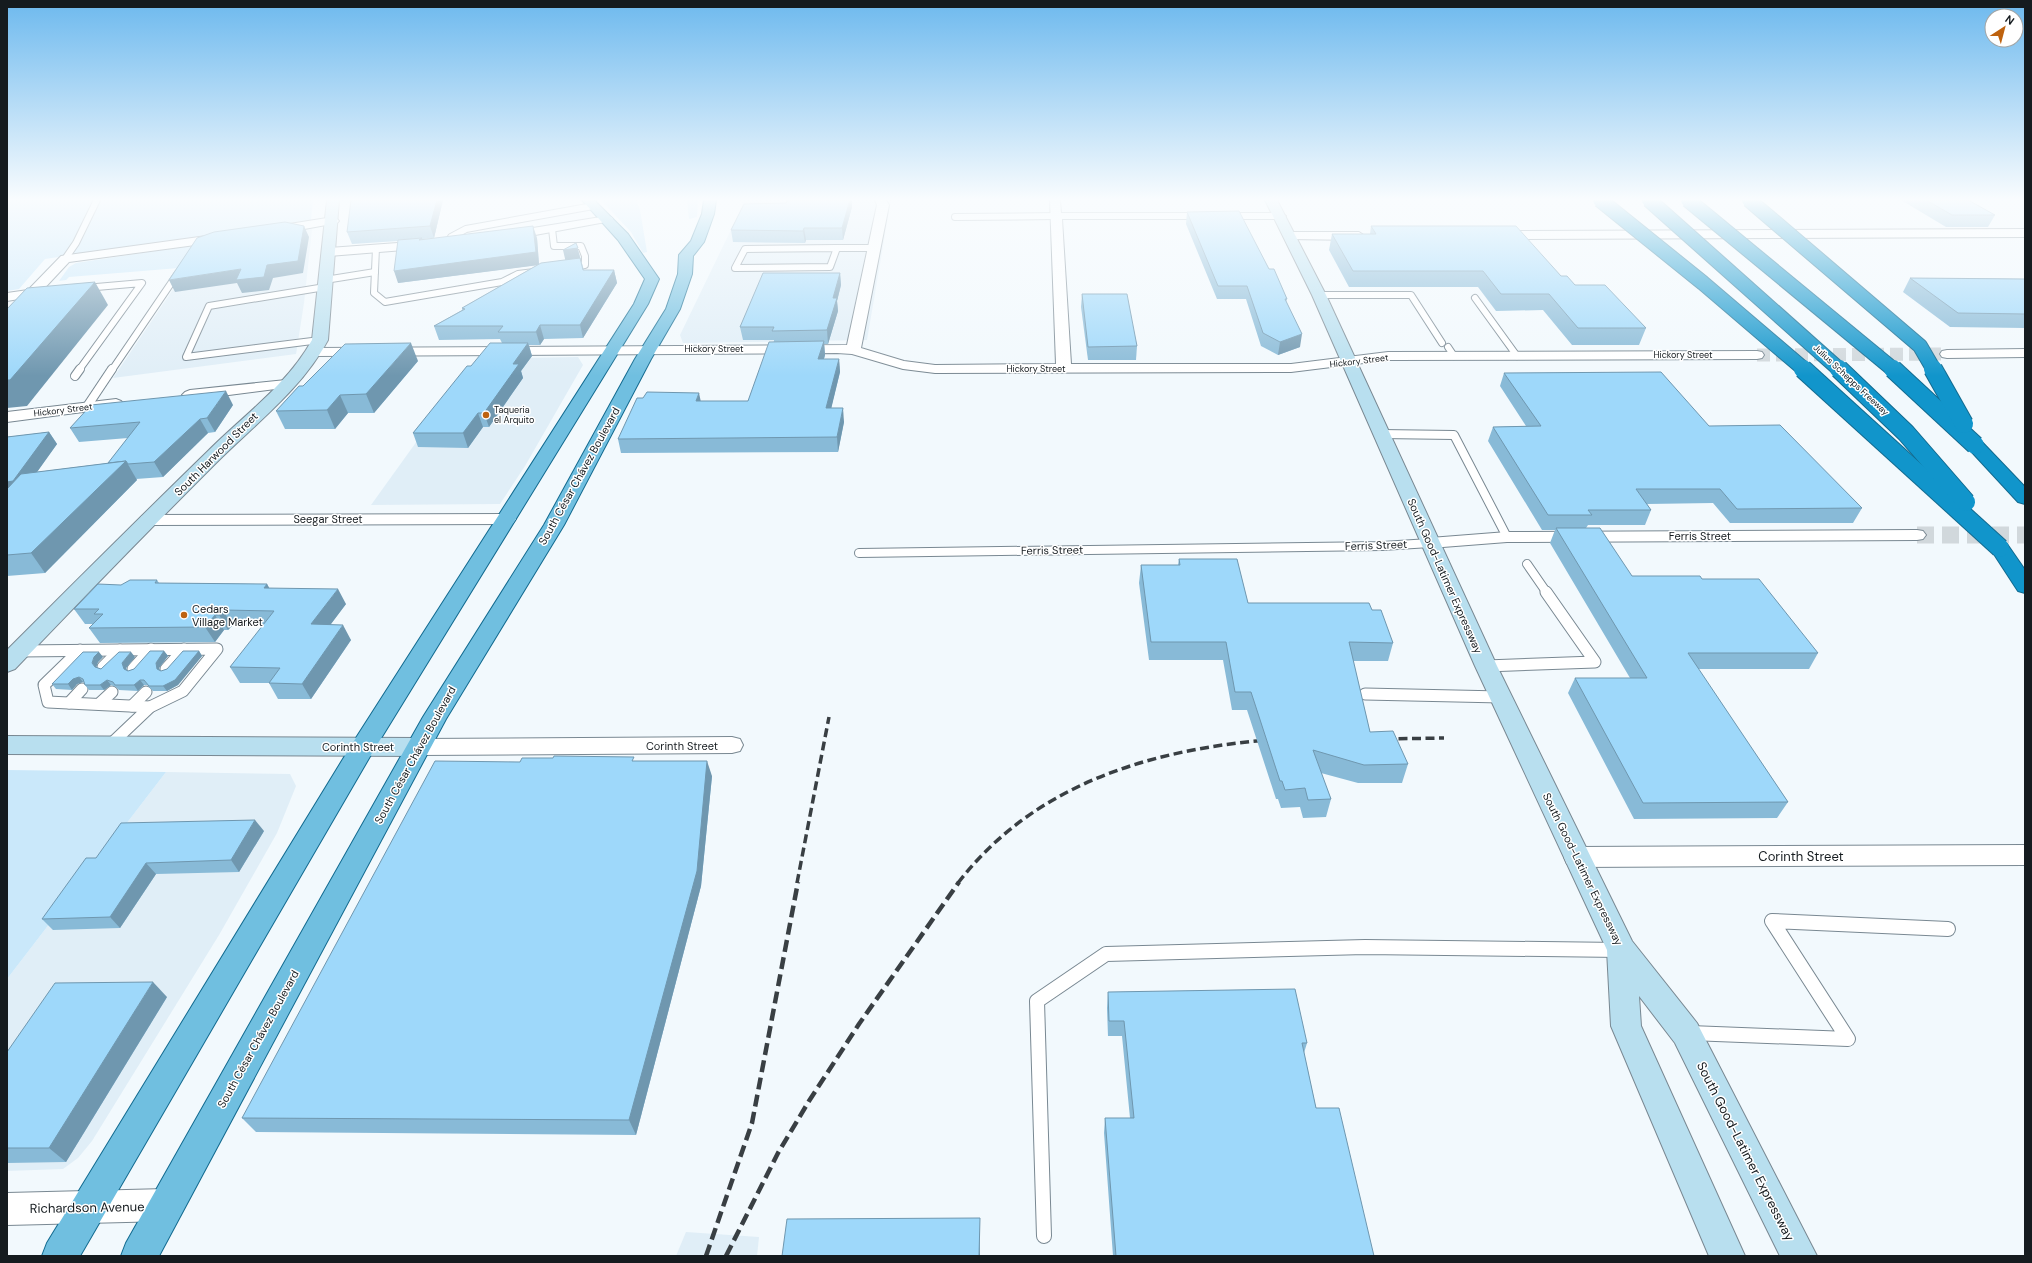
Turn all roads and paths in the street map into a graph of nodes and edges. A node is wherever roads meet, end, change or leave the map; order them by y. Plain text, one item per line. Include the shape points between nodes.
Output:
1 (65, 259) edge
2 (328, 259) edge
3 (376, 259) edge
4 (586, 259) edge
5 (638, 259) edge
6 (686, 259) edge
7 (740, 259) edge
8 (833, 259) edge
9 (872, 259) edge
10 (1058, 259) edge
11 (1302, 259) edge
12 (1676, 259) edge
13 (1715, 259) edge
14 (1759, 259) edge
15 (1818, 259) edge
16 (183, 266) edge
17 (562, 268) edge
18 (540, 271) edge
19 (375, 272) junction
20 (325, 283) junction
21 (82, 290) edge
22 (38, 293) junction
23 (1319, 295) junction
24 (7, 297) edge
25 (1475, 298) dead end
26 (7, 320) edge
27 (318, 346) junction
28 (1448, 348) junction
29 (649, 349) junction
30 (611, 350) junction
31 (853, 350) junction
32 (2025, 353) edge
33 (1947, 354) tunnel mouth
34 (1758, 355) tunnel mouth
35 (1517, 356) junction
36 (1349, 362) junction
37 (1064, 369) junction
38 (75, 376) dead end
39 (286, 384) junction
40 (179, 396) edge
41 (132, 402) edge
42 (86, 408) junction
43 (7, 416) edge
44 (1381, 434) junction
45 (1975, 444) junction
46 (2025, 498) edge
47 (507, 519) junction
48 (148, 520) junction
49 (1917, 535) tunnel mouth
50 (1507, 537) junction
51 (1430, 543) junction
52 (2000, 548) junction
53 (859, 553) dead end
54 (1527, 564) dead end
55 (2025, 586) edge
56 (151, 649) junction
57 (184, 649) junction
58 (80, 650) junction
59 (120, 650) junction
60 (20, 651) junction
61 (7, 664) edge
62 (1486, 666) junction
63 (103, 667) edge
64 (133, 669) edge
65 (166, 669) edge
66 (82, 689) dead end
67 (112, 692) dead end
68 (146, 692) dead end
69 (1365, 694) dead end
70 (1501, 697) junction
71 (69, 703) junction
72 (99, 704) junction
73 (132, 706) junction
74 (150, 707) junction
75 (7, 745) edge
76 (110, 745) junction
77 (732, 745) dead end
78 (363, 747) junction
79 (418, 747) junction
80 (2025, 855) edge
81 (1576, 857) junction
82 (1948, 929) dead end
83 (1622, 950) junction
84 (1686, 1033) junction
85 (166, 1205) junction
86 (89, 1207) junction
87 (7, 1209) edge
88 (1044, 1236) dead end
89 (60, 1256) edge
90 (138, 1256) edge
91 (1727, 1256) edge
92 (1799, 1256) edge

1 - 22 street
2 - 20 main road
3 - 19 lane
4 - 17 lane via 584,265
5 - 30 main road via 652,279 641,304
6 - 29 main road, South César Chávez Boulevard via 686,274 673,309
7 - 8 lane via 735,268 830,267
9 - 31 street
10 - 37 street
11 - 23 main road, South Good-Latimer Expressway
12 - 52 highway, bridge via 1848,408
13 - 52 highway, Julius Schepps Freeway, bridge via 1831,360 1887,413 1943,473
14 - 45 highway, bridge via 1894,370
15 - 45 highway, bridge via 1920,346
16 - 42 lane
18 - 19 lane via 518,274 502,282 385,302 374,292
19 - 20 lane
20 - 27 main road
20 - 27 lane via 209,306 186,357
21 - 38 lane via 142,283
22 - 24 street
22 - 26 street
23 - 28 lane via 1411,295
23 - 36 main road, South Good-Latimer Expressway
25 - 35 lane
27 - 30 street, Hickory Street
27 - 39 main road, South Harwood Street
28 - 35 street, Hickory Street
28 - 36 street, Hickory Street
29 - 30 street, Hickory Street
29 - 31 street, Hickory Street
29 - 79 main road, South César Chávez Boulevard via 554,525
30 - 47 main road
31 - 37 street, Hickory Street via 918,368
32 - 33 street
34 - 35 street, Hickory Street
36 - 37 street, Hickory Street via 1291,368
36 - 44 main road, South Good-Latimer Expressway
39 - 40 street
39 - 48 main road, South Harwood Street
41 - 42 street, Hickory Street
42 - 43 street, Hickory Street
44 - 50 lane via 1454,435
44 - 51 main road, South Good-Latimer Expressway
45 - 46 highway
47 - 48 street, Seegar Street
47 - 78 main road
48 - 60 main road, South Harwood Street
49 - 50 street, Ferris Street
50 - 51 street, Ferris Street
51 - 53 lane, Ferris Street via 1382,546
51 - 62 main road, South Good-Latimer Expressway
52 - 55 highway, Julius Schepps Freeway
54 - 62 lane via 1595,662
56 - 57 lane
56 - 59 lane
56 - 64 lane
57 - 65 lane
57 - 74 lane via 217,649 183,691
58 - 59 lane
58 - 60 lane
58 - 71 lane via 44,685 48,702
59 - 63 lane
60 - 61 main road, South Harwood Street
62 - 70 main road, South Good-Latimer Expressway
66 - 71 lane
67 - 72 lane
68 - 73 lane
69 - 70 lane
70 - 81 main road, South Good-Latimer Expressway
71 - 72 lane
72 - 73 lane
73 - 74 lane
74 - 76 lane
75 - 76 main road, Corinth Street
76 - 78 main road, Corinth Street
77 - 79 street, Corinth Street
78 - 79 main road, Corinth Street
78 - 86 main road
79 - 85 main road, South César Chávez Boulevard
80 - 81 street, Corinth Street
81 - 83 main road, South Good-Latimer Expressway
82 - 84 lane via 1772,921 1848,1039
83 - 84 main road, South Good-Latimer Expressway
83 - 88 lane via 1365,947 1106,954 1037,1001
83 - 91 main road, South Good-Latimer Expressway via 1626,1026
84 - 92 main road, South Good-Latimer Expressway
85 - 86 street, Richardson Avenue
85 - 90 main road, South César Chávez Boulevard
86 - 87 street, Richardson Avenue
86 - 89 main road

